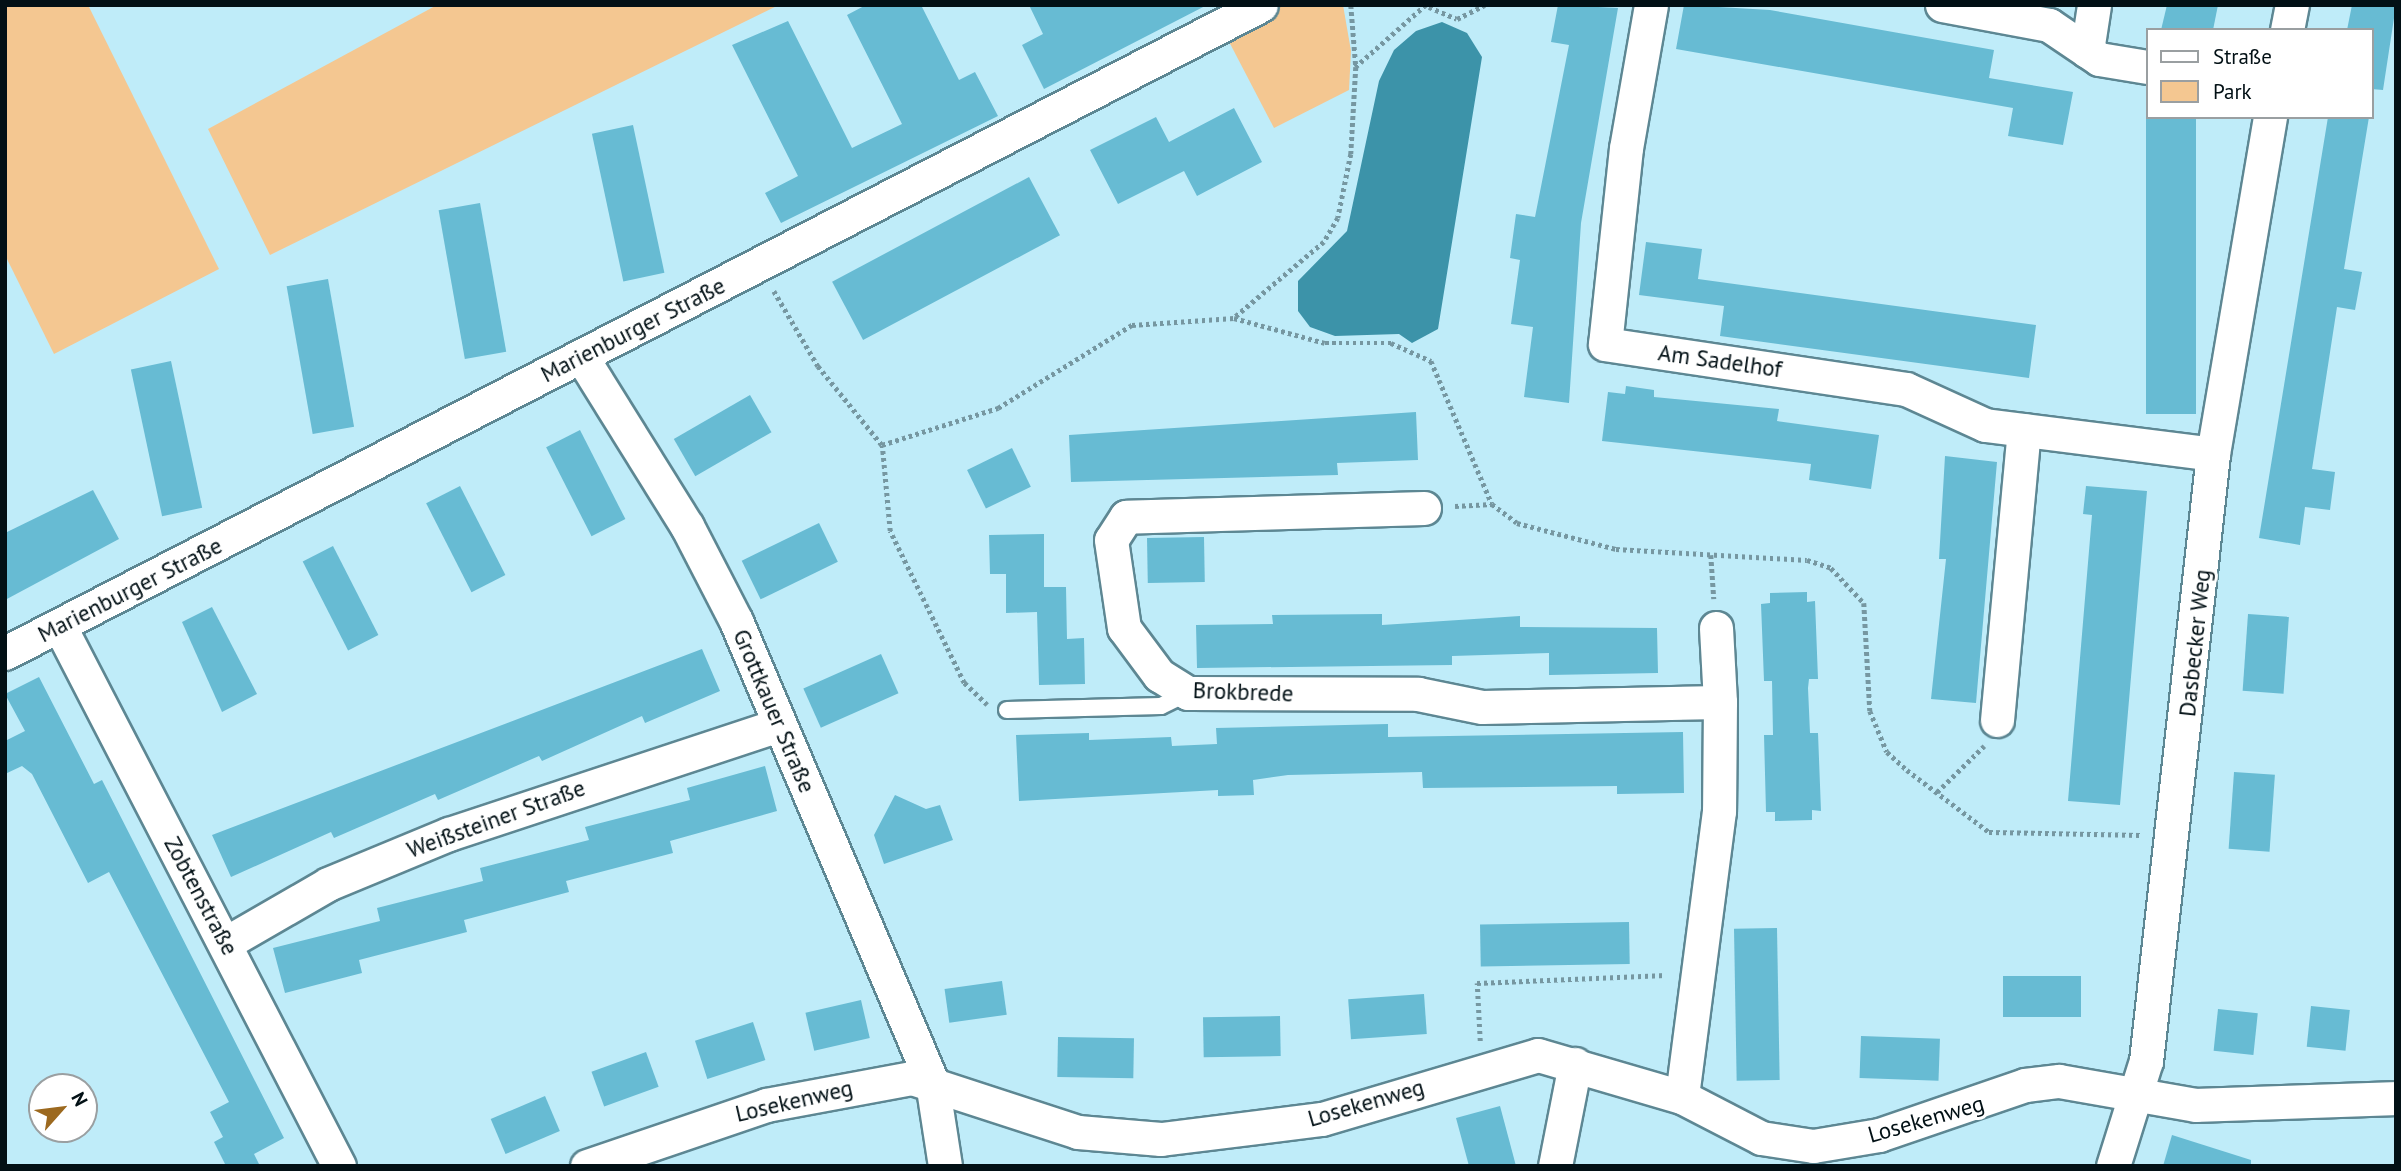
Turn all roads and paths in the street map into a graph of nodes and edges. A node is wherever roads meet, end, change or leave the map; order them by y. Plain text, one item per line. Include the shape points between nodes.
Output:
1 (1261, 5) edge
2 (1351, 5) edge
3 (1485, 5) edge
4 (1651, 5) edge
5 (1942, 5) edge
6 (2094, 5) edge
7 (2292, 5) edge
8 (1427, 6) edge
9 (2287, 28) edge
10 (2087, 51) junction
11 (1356, 66) junction
12 (2146, 67) edge
13 (2270, 119) edge
14 (758, 266) junction
15 (1234, 318) junction
16 (581, 356) junction
17 (2024, 430) junction
18 (881, 445) junction
19 (2213, 454) junction
20 (1424, 508) dead end
21 (1711, 555) junction
22 (60, 628) junction
23 (1716, 628) joint
24 (5, 653) edge
25 (1188, 694) junction
26 (1720, 702) junction
27 (1007, 710) joint
28 (1997, 720) joint
29 (779, 725) junction
30 (1937, 792) junction
31 (2176, 835) junction
32 (226, 943) junction
33 (1698, 973) junction
34 (1575, 1064) junction
35 (1481, 1067) junction
36 (932, 1082) junction
37 (2136, 1093) junction
38 (1682, 1097) junction
39 (2396, 1098) edge
40 (339, 1166) edge
41 (587, 1166) edge
42 (945, 1166) edge
43 (1555, 1166) edge
44 (2113, 1166) edge

1 - 14 street, Marienburger Straße
2 - 11 path
3 - 8 path via 1457,19
4 - 17 street, Am Sadelhof via 1626,148 1605,344 1906,389 1985,425
5 - 10 street via 2049,25
6 - 10 street
7 - 9 street
8 - 11 path
10 - 12 street
11 - 15 path via 1351,154 1338,218 1324,242
13 - 19 street, Dasbecker Weg
14 - 16 street, Marienburger Straße
14 - 18 path via 818,366
15 - 18 path via 1132,325 998,408
15 - 21 path via 1325,343 1391,343 1431,361 1492,504 1517,523 1616,549
16 - 22 street, Marienburger Straße
16 - 29 street, Grottkauer Straße via 687,526
17 - 19 street, Am Sadelhof
17 - 28 street
18 - 27 path via 890,531 964,683 975,699
19 - 31 street, Dasbecker Weg
20 - 25 street, Brokbrede via 1126,517 1111,540 1124,628 1159,675
21 - 23 path
21 - 30 path via 1807,561 1849,582 1864,603 1875,730 1887,751
22 - 24 street, Marienburger Straße
22 - 32 street, Zobtenstraße
23 - 26 street
25 - 26 street, Brokbrede via 1418,694 1482,707
25 - 27 lane via 1161,706
26 - 33 street via 1719,811
28 - 30 path via 1980,753
29 - 32 street, Weißsteiner Straße via 449,834 328,884
29 - 36 street, Grottkauer Straße
30 - 31 path via 1964,817 2003,836
31 - 37 street, Dasbecker Weg
32 - 40 street, Zobtenstraße
33 - 35 path via 1477,983
33 - 38 street
34 - 35 street, Losekenweg via 1538,1055
34 - 38 street, Losekenweg
34 - 43 street
35 - 36 street, Losekenweg via 1322,1119 1161,1139 1078,1132
36 - 41 street, Losekenweg via 883,1080 766,1105
36 - 42 street, Grottkauer Straße
37 - 38 street, Losekenweg via 2093,1084 2025,1085 1933,1121 1813,1146 1761,1138
37 - 39 street, Losekenweg via 2196,1105
37 - 44 street, Dasbecker Weg

